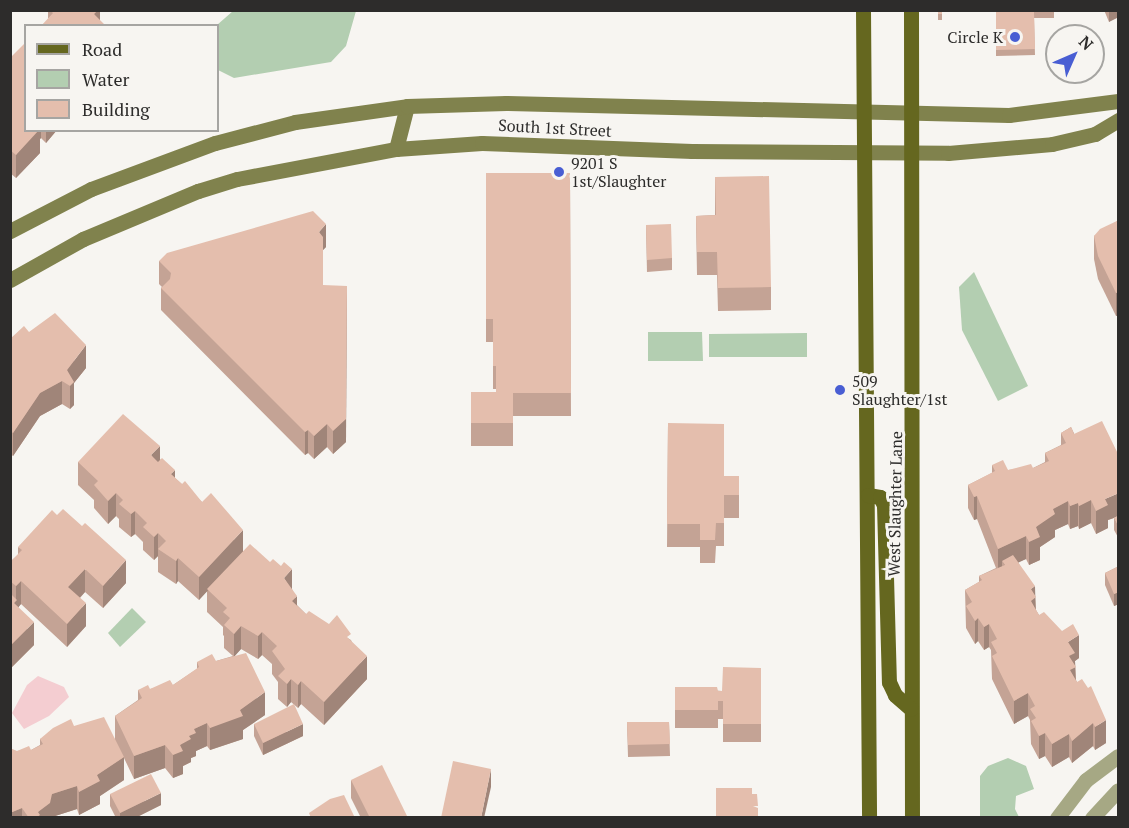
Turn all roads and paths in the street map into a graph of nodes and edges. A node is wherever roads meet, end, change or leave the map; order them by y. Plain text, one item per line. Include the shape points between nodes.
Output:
1 (864, 10) edge
2 (912, 10) edge
3 (1119, 101) edge
4 (407, 106) junction
5 (866, 113) junction
6 (912, 115) junction
7 (1119, 120) edge
8 (396, 148) junction
9 (867, 152) junction
10 (911, 152) junction
11 (10, 231) edge
12 (10, 280) edge
13 (868, 495) junction
14 (911, 709) junction
15 (1119, 756) edge
16 (1119, 790) edge
17 (869, 818) edge
18 (912, 818) edge
19 (1057, 818) edge
20 (1092, 818) edge

1 - 5 main road, West Slaughter Lane
2 - 6 main road, West Slaughter Lane
3 - 6 main road, South 1st Street via 1009,115
4 - 5 main road, South 1st Street via 506,103
4 - 8 main road
4 - 11 main road, South 1st Street via 295,122 215,143 91,189
5 - 6 main road, South 1st Street
5 - 9 main road, West Slaughter Lane
6 - 10 main road, West Slaughter Lane
7 - 10 main road, South 1st Street via 1095,134 1052,144
8 - 9 main road, South 1st Street via 482,143 693,151
8 - 12 main road, South 1st Street via 237,179 198,191 83,239
9 - 10 main road, South 1st Street
9 - 13 main road, West Slaughter Lane
10 - 14 main road, West Slaughter Lane
13 - 14 main road via 880,497 884,505 889,682 895,695
13 - 17 main road, West Slaughter Lane
14 - 18 main road, West Slaughter Lane
15 - 19 street via 1086,780
16 - 20 street

